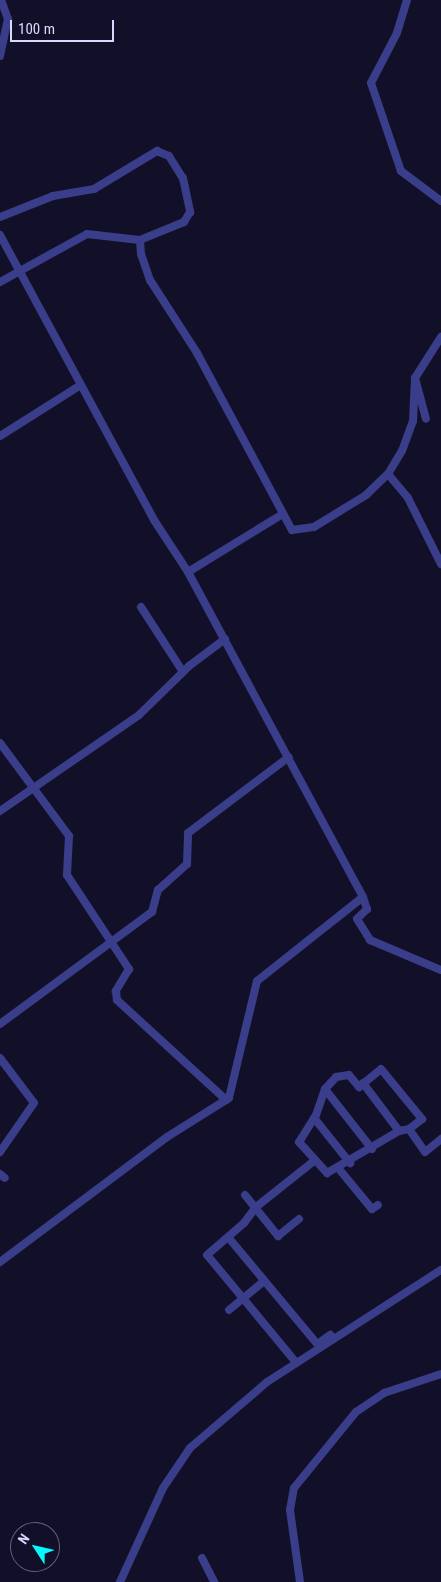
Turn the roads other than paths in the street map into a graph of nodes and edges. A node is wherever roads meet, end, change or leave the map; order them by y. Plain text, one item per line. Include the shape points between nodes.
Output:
1 (2, 0) edge
2 (407, 0) edge
3 (0, 56) edge
4 (441, 201) edge
5 (0, 217) edge
6 (0, 235) edge
7 (140, 240) junction
8 (19, 271) junction
9 (0, 282) edge
10 (441, 337) edge
11 (415, 378) junction
12 (79, 386) junction
13 (426, 419) dead end
14 (0, 436) edge
15 (388, 474) junction
16 (281, 515) junction
17 (441, 564) edge
18 (188, 572) junction
19 (141, 607) dead end
20 (224, 639) junction
21 (183, 672) junction
22 (0, 743) edge
23 (290, 757) junction
24 (30, 788) junction
25 (0, 812) edge
26 (363, 896) junction
27 (112, 944) junction
28 (441, 970) edge
29 (0, 1024) edge
30 (0, 1058) edge
31 (364, 1083) junction
32 (325, 1089) junction
33 (226, 1100) junction
34 (314, 1118) junction
35 (409, 1129) junction
36 (399, 1131) junction
37 (441, 1140) edge
38 (372, 1149) junction
39 (0, 1152) edge
40 (315, 1160) junction
41 (350, 1163) junction
42 (339, 1169) junction
43 (245, 1194) dead end
44 (378, 1204) dead end
45 (256, 1207) junction
46 (299, 1219) dead end
47 (228, 1237) junction
48 (0, 1262) edge
49 (441, 1270) edge
50 (264, 1281) junction
51 (243, 1298) junction
52 (229, 1310) dead end
53 (330, 1335) dead end
54 (317, 1344) junction
55 (294, 1360) junction
56 (283, 1365) dead end
57 (441, 1374) edge
58 (202, 1558) dead end
59 (120, 1582) edge
60 (214, 1582) edge
61 (300, 1582) edge

1 - 3 street via 8,19
2 - 4 street via 396,34 371,83 401,170
5 - 7 street via 60,194 94,189 161,151 169,156 183,178 190,212 184,222
6 - 8 street
7 - 8 street via 87,234
7 - 16 street via 150,280 197,353
8 - 9 street
8 - 12 street
10 - 11 street
11 - 13 street
11 - 15 street via 413,421
12 - 14 street
12 - 18 street via 98,412 154,520
15 - 16 street via 366,495 314,526 292,530
15 - 17 street via 408,498
16 - 18 street
18 - 20 street
19 - 21 street
20 - 21 street
20 - 23 street
21 - 24 street via 139,715
22 - 24 street
23 - 26 street
23 - 27 street via 188,833 187,864 158,890 152,912
24 - 25 street
24 - 27 street via 70,836 68,875
26 - 28 street via 367,909 357,919 370,940
26 - 33 street via 256,981 234,1091
27 - 29 street
27 - 33 street via 129,969 116,991 120,1004
30 - 39 street via 34,1103
31 - 32 street via 359,1086 349,1075 336,1077
31 - 35 street via 381,1069 422,1119
31 - 36 street
32 - 34 street
32 - 38 street
33 - 48 street via 167,1137
34 - 40 street via 300,1142
34 - 41 street
35 - 36 street
35 - 37 street via 425,1152
36 - 38 street
38 - 41 street
40 - 42 street via 327,1173
40 - 45 street
41 - 42 street
42 - 44 street via 372,1209
43 - 45 street
45 - 46 street via 278,1236
45 - 47 street
47 - 50 street
47 - 51 street via 207,1255
49 - 59 street via 268,1382 190,1448 163,1488
50 - 51 street
50 - 54 street
51 - 52 street
51 - 55 street
53 - 54 street
54 - 55 street
55 - 56 street
57 - 61 street via 384,1393 356,1412 294,1488 290,1510
58 - 60 street

